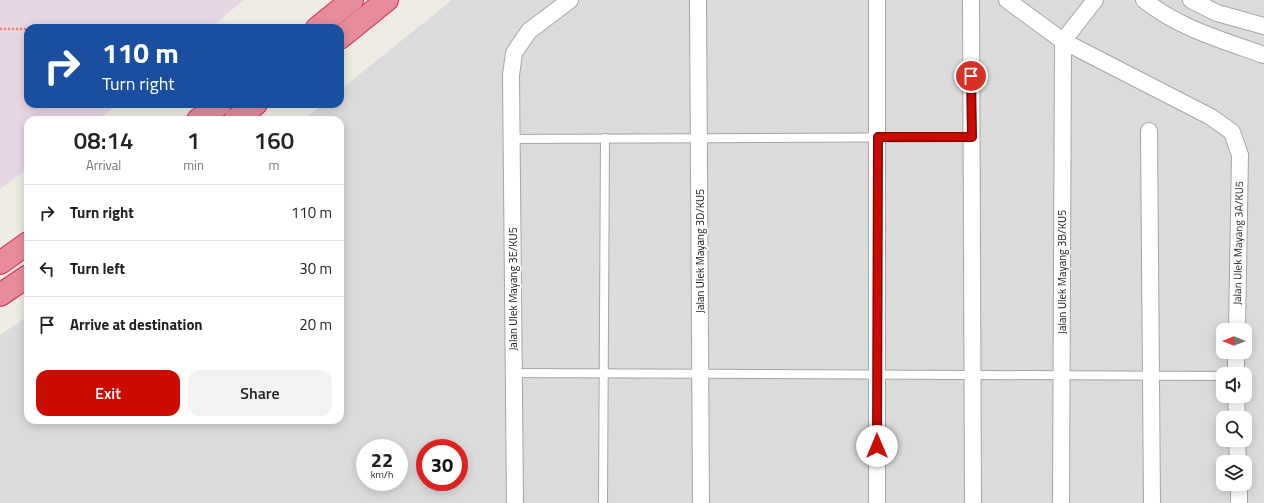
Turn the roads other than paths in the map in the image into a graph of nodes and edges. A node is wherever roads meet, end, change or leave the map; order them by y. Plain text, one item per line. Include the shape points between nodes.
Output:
1 (352, 0) edge
2 (387, 0) edge
3 (570, 0) edge
4 (698, 0) edge
5 (877, 0) edge
6 (971, 0) edge
7 (1007, 0) edge
8 (1095, 0) edge
9 (1144, 0) edge
10 (1190, 0) edge
11 (322, 24) edge
12 (1264, 26) edge
13 (344, 35) edge
14 (1063, 41) junction
15 (1264, 54) edge
16 (214, 108) edge
17 (251, 108) edge
18 (204, 116) edge
19 (240, 116) edge
20 (1149, 131) dead end
21 (878, 137) junction
22 (972, 137) junction
23 (605, 138) junction
24 (699, 138) junction
25 (512, 139) junction
26 (24, 247) edge
27 (0, 263) edge
28 (24, 279) edge
29 (0, 295) edge
30 (1237, 323) edge
31 (514, 373) junction
32 (604, 373) junction
33 (700, 373) junction
34 (876, 374) junction
35 (972, 375) junction
36 (1062, 375) junction
37 (1152, 376) junction
38 (1216, 376) edge
39 (1239, 491) edge
40 (515, 503) edge
41 (603, 503) edge
42 (701, 503) edge
43 (877, 503) edge
44 (973, 503) edge
45 (1061, 503) edge
46 (1152, 503) edge
47 (1239, 503) edge

1 - 11 highway
2 - 13 highway
3 - 25 street, Jalan Ulek Mayang 3E/KU5 via 529,31 514,53 511,75
4 - 24 street, Jalan Ulek Mayang 3D/KU5
5 - 21 street
6 - 22 street
7 - 14 street
8 - 14 street
9 - 15 street via 1160,13 1208,36
10 - 12 street via 1217,13
14 - 30 street, Jalan Ulek Mayang 3A/KU5 via 1211,117 1232,132 1240,155
14 - 36 street, Jalan Ulek Mayang 3B/KU5
16 - 18 highway
17 - 19 highway
20 - 37 street
21 - 22 lane
21 - 24 lane
21 - 34 street
22 - 35 street
23 - 24 lane
23 - 25 lane
23 - 32 lane
24 - 33 street, Jalan Ulek Mayang 3D/KU5
25 - 31 street, Jalan Ulek Mayang 3E/KU5
26 - 27 highway
28 - 29 highway
31 - 32 lane
31 - 40 street, Jalan Ulek Mayang 3E/KU5
32 - 33 lane
32 - 41 lane
33 - 34 lane
33 - 42 street, Jalan Ulek Mayang 3D/KU5
34 - 35 lane
34 - 43 street
35 - 36 lane
35 - 44 street
36 - 37 lane
36 - 45 street, Jalan Ulek Mayang 3B/KU5
37 - 38 lane
37 - 46 street
39 - 47 street

